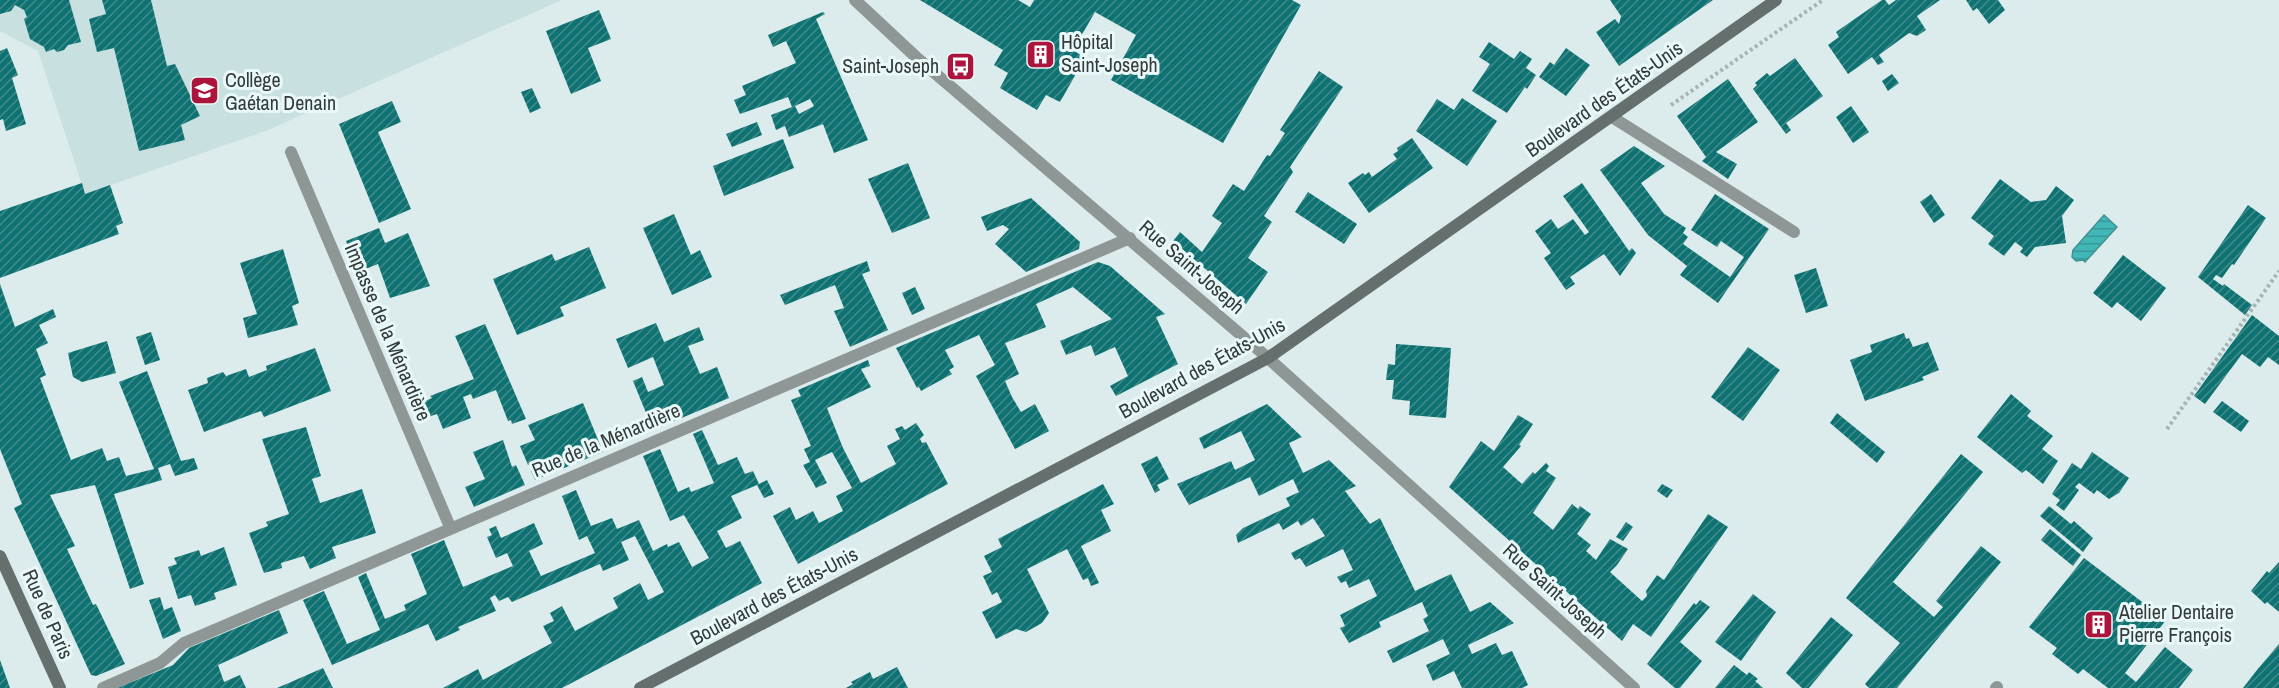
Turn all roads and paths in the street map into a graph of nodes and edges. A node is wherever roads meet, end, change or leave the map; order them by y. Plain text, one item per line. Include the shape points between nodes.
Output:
1 (855, 0) edge
2 (1776, 0) edge
3 (1612, 117) junction
4 (291, 152) dead end
5 (1794, 232) dead end
6 (1130, 238) junction
7 (2279, 271) edge
8 (1268, 358) junction
9 (2167, 429) dead end
10 (450, 527) junction
11 (0, 556) edge
12 (60, 688) edge
13 (103, 688) edge
14 (640, 688) edge
15 (1634, 688) edge

1 - 6 street, Rue Saint-Joseph via 924,64
2 - 3 street, Boulevard des États-Unis
3 - 5 street
3 - 8 street, Boulevard des États-Unis
4 - 10 street, Impasse de la Ménardière
6 - 8 street, Rue Saint-Joseph
6 - 10 street, Rue de la Ménardière
7 - 9 path
8 - 14 street, Boulevard des États-Unis
8 - 15 street, Rue Saint-Joseph
10 - 13 street, Rue de la Ménardière via 184,643 160,663
11 - 12 street, Rue de Paris

